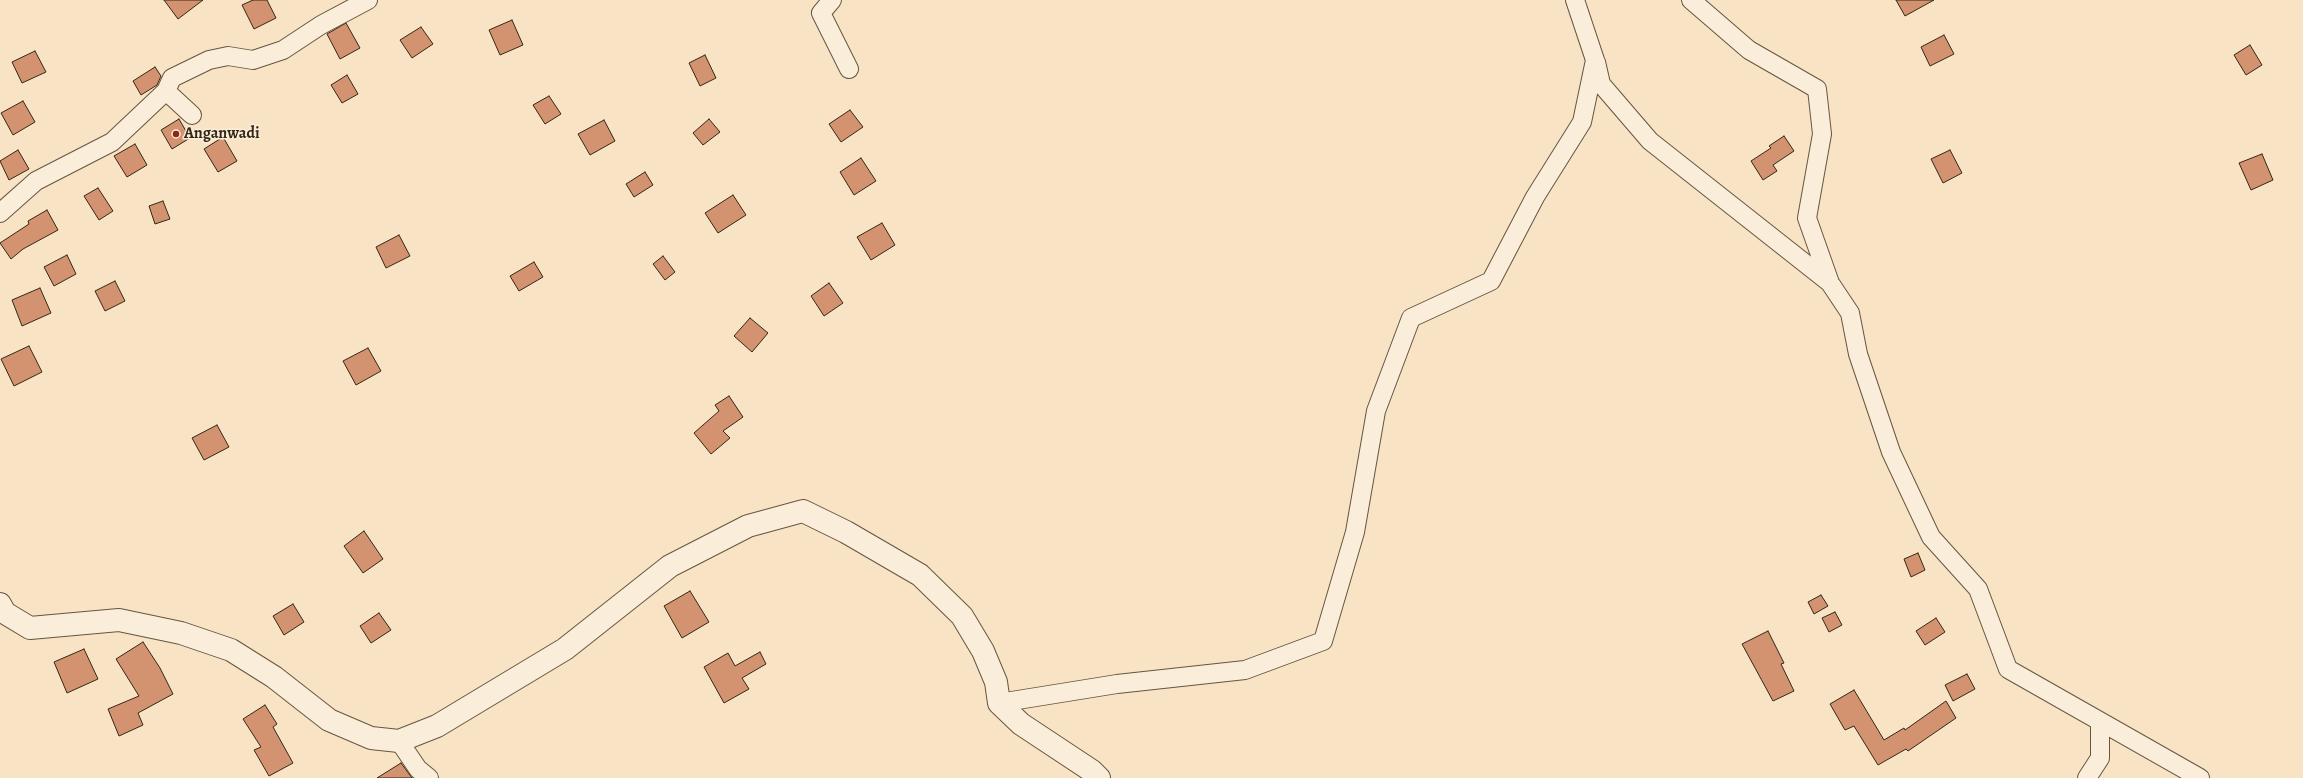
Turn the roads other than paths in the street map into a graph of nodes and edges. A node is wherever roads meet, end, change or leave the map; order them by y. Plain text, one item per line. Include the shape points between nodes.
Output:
1 (368, 0) edge
2 (832, 0) edge
3 (1575, 0) edge
4 (1691, 0) edge
5 (1595, 60) junction
6 (850, 69) dead end
7 (166, 91) junction
8 (192, 115) dead end
9 (0, 213) edge
10 (1830, 283) junction
11 (0, 604) edge
12 (999, 703) junction
13 (2100, 722) junction
14 (399, 741) junction
15 (429, 778) edge
16 (1099, 778) edge
17 (2087, 778) edge
18 (2200, 778) edge

1 - 7 street via 321,25 283,50 253,60 228,56 209,60 172,78
2 - 6 street via 821,13
3 - 5 street
4 - 10 street via 1749,50 1817,89 1822,134 1807,218
5 - 10 street via 1601,84 1650,141
5 - 12 street via 1582,122 1535,197 1491,281 1411,318 1376,411 1355,532 1323,641 1246,670 1117,684
7 - 8 street
7 - 9 street via 112,142 36,181
10 - 13 street via 1850,313 1858,354 1892,452 1931,536 1978,589 2008,669
11 - 14 street via 5,613 30,628 119,620 181,633 232,650 274,677 329,720 371,738
12 - 14 street via 996,682 983,651 962,616 920,575 846,532 803,511 748,526 670,566 565,650 436,726
12 - 16 street via 1021,724
13 - 17 street via 2100,758
13 - 18 street
14 - 15 street via 418,769

